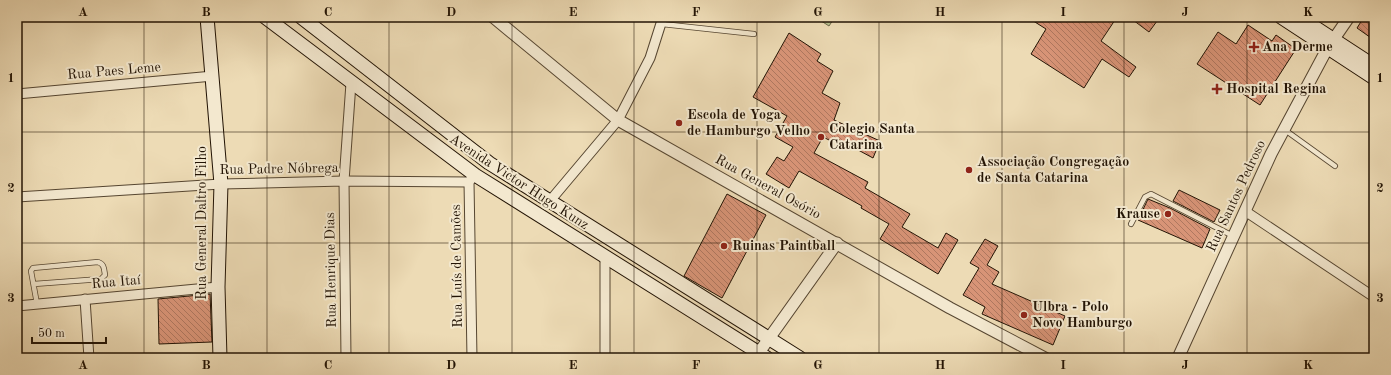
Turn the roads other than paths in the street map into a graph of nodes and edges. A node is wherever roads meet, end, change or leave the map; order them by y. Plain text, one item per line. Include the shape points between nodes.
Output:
1 (216, 17) edge
2 (265, 17) edge
3 (301, 17) edge
4 (493, 17) edge
5 (1281, 17) edge
6 (1299, 17) edge
7 (1349, 17) edge
8 (663, 20) edge
9 (208, 23) edge
10 (754, 34) dead end
11 (1330, 44) junction
12 (1374, 66) edge
13 (213, 76) junction
14 (1374, 78) edge
15 (351, 83) junction
16 (17, 94) edge
17 (618, 120) junction
18 (1284, 130) junction
19 (1336, 166) dead end
20 (472, 179) junction
21 (344, 181) junction
22 (221, 184) junction
23 (17, 197) edge
24 (549, 202) junction
25 (1245, 211) junction
26 (1132, 224) dead end
27 (1234, 236) junction
28 (837, 243) junction
29 (605, 256) junction
30 (34, 284) junction
31 (218, 287) junction
32 (1374, 297) edge
33 (85, 299) junction
34 (37, 304) junction
35 (17, 306) edge
36 (770, 338) junction
37 (760, 356) edge
38 (89, 358) edge
39 (220, 358) edge
40 (346, 358) edge
41 (472, 358) edge
42 (605, 358) edge
43 (800, 358) edge
44 (1045, 358) edge
45 (1178, 358) edge

1 - 9 main road
2 - 15 main road, Avenida Victor Hugo Kunz
3 - 24 main road, Avenida Victor Hugo Kunz via 489,163
4 - 17 street, Rua General Osório
5 - 11 main road
6 - 11 main road
7 - 11 street, Rua Santos Pedroso
8 - 10 lane
8 - 17 street via 650,58
9 - 13 main road, Rua General Daltro Filho
11 - 12 main road
11 - 14 main road
11 - 18 street, Rua Santos Pedroso
13 - 16 street, Rua Paes Leme
13 - 22 main road, Rua General Daltro Filho
15 - 20 main road, Avenida Victor Hugo Kunz
15 - 21 street, Rua Henrique Dias
17 - 24 street
17 - 28 street, Rua General Osório
18 - 19 lane
18 - 25 street, Rua Santos Pedroso
20 - 21 street, Rua Padre Nóbrega
20 - 29 main road, Avenida Victor Hugo Kunz
20 - 41 street, Rua Luís de Camões
21 - 22 street, Rua Padre Nóbrega
21 - 40 street, Rua Henrique Dias
22 - 23 street, Rua Padre Nóbrega
22 - 31 main road, Rua General Daltro Filho
24 - 36 main road, Avenida Victor Hugo Kunz
25 - 27 street, Rua Santos Pedroso
25 - 32 street
26 - 27 lane via 1145,197 1151,194
27 - 45 street, Rua Santos Pedroso
28 - 36 street
28 - 44 street, Rua General Osório via 950,308
29 - 37 main road, Avenida Victor Hugo Kunz
29 - 42 street
30 - 30 lane via 31,270 36,267 98,262 104,268 105,275 100,279
30 - 34 lane
31 - 33 street, Rua Itaí
31 - 39 main road, Rua General Daltro Filho
33 - 34 street, Rua Itaí
33 - 38 street
34 - 35 street, Rua Itaí
36 - 37 street
36 - 43 main road, Avenida Victor Hugo Kunz

